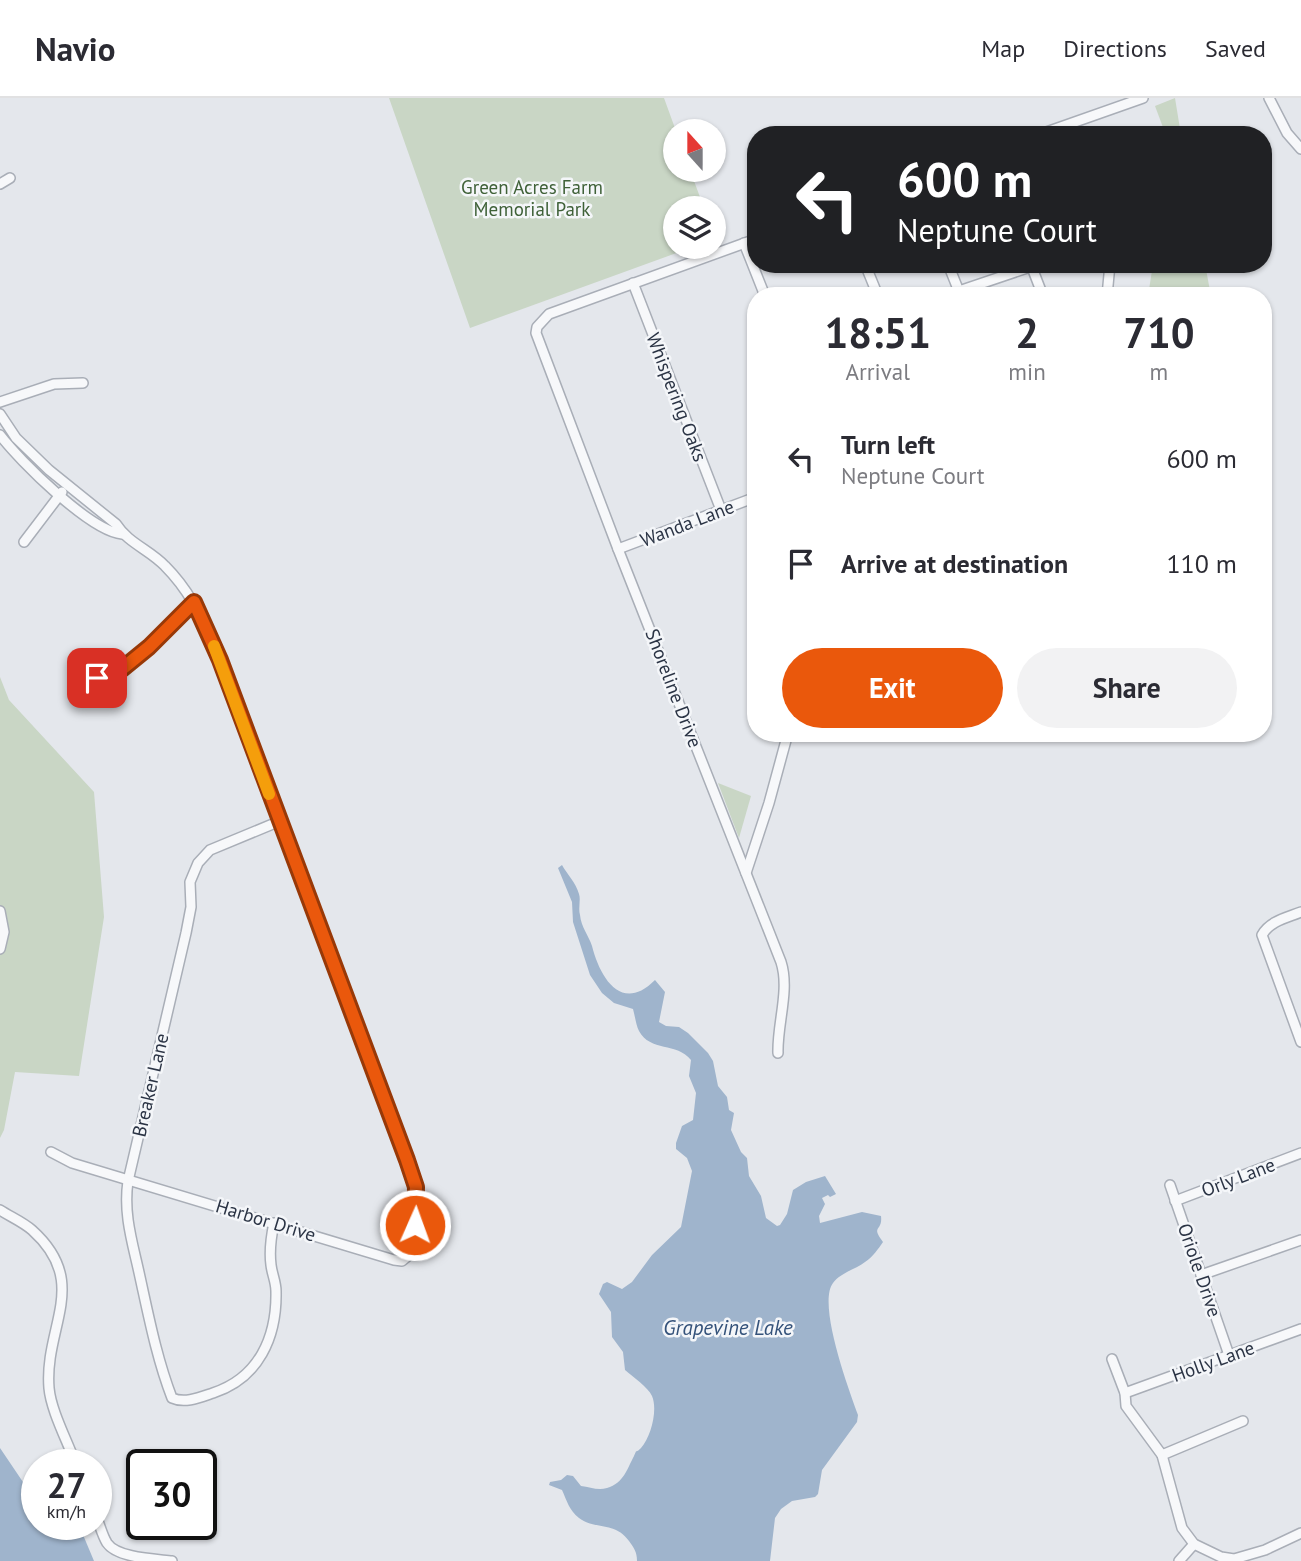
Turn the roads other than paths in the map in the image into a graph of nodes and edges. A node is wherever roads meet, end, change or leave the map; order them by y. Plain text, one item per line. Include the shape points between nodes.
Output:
1 (1143, 98) edge
2 (1269, 98) edge
3 (1073, 126) edge
4 (1301, 149) edge
5 (10, 178) dead end
6 (0, 184) edge
7 (747, 242) edge
8 (744, 243) junction
9 (747, 251) edge
10 (1014, 273) edge
11 (633, 283) junction
12 (978, 287) edge
13 (83, 383) dead end
14 (0, 402) edge
15 (0, 414) edge
16 (0, 435) edge
17 (66, 484) junction
18 (60, 495) junction
19 (747, 502) edge
20 (722, 510) junction
21 (122, 534) junction
22 (24, 542) dead end
23 (618, 548) junction
24 (194, 602) junction
25 (73, 687) dead end
26 (786, 742) edge
27 (280, 821) junction
28 (746, 873) junction
29 (0, 911) edge
30 (1301, 912) edge
31 (0, 949) edge
32 (1301, 1042) edge
33 (778, 1053) dead end
34 (51, 1152) dead end
35 (1301, 1153) edge
36 (128, 1181) junction
37 (1170, 1185) dead end
38 (1175, 1200) junction
39 (0, 1210) edge
40 (274, 1223) junction
41 (1301, 1240) edge
42 (1201, 1275) junction
43 (1301, 1329) edge
44 (1229, 1355) junction
45 (1112, 1359) dead end
46 (1125, 1393) junction
47 (1242, 1422) dead end
48 (70, 1449) edge
49 (1162, 1454) junction
50 (1301, 1533) edge
51 (105, 1540) edge
52 (1194, 1544) junction
53 (172, 1561) edge
54 (1179, 1561) edge

1 - 3 street
2 - 4 street
5 - 6 street
7 - 8 street
8 - 9 street
8 - 11 street
10 - 12 street
11 - 20 street, Whispering Oaks
11 - 23 street, Shoreline Drive via 549,314 536,333
13 - 14 street via 54,384
15 - 17 street via 16,438
16 - 18 street
17 - 18 street
17 - 21 street
18 - 21 street via 103,528
18 - 22 street
19 - 20 street, Wanda Lane
20 - 23 street, Wanda Lane
21 - 24 street via 163,564
23 - 28 street, Shoreline Drive
24 - 25 street via 122,669
24 - 27 street
26 - 28 street
27 - 36 street, Breaker Lane via 209,850 193,871 186,933
27 - 40 street, Harbor Drive via 416,1187 411,1249 402,1261
28 - 33 street, Shoreline Drive via 784,972
29 - 31 street via 4,932
30 - 32 street via 1273,923 1262,935
34 - 36 street, Harbor Drive
35 - 38 street, Orly Lane
36 - 40 street, Harbor Drive
36 - 40 street, Breaker Lane via 126,1213 152,1333 172,1398 179,1402 226,1387 251,1370 269,1343 276,1289 270,1244
37 - 38 street, Oriole Drive
38 - 42 street, Oriole Drive
39 - 48 street via 31,1229 59,1267 63,1293 49,1391
41 - 42 street
42 - 44 street, Oriole Drive
43 - 44 street, Holly Lane
44 - 46 street, Holly Lane
45 - 46 street
46 - 49 street via 1133,1419
47 - 49 street
49 - 52 street via 1182,1528
50 - 52 street via 1234,1559
51 - 53 street via 111,1548
52 - 54 street

